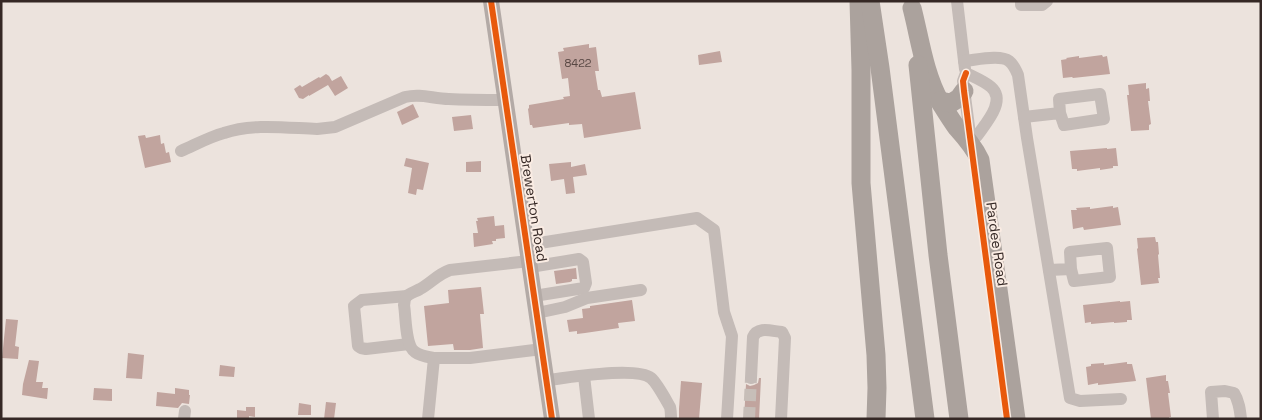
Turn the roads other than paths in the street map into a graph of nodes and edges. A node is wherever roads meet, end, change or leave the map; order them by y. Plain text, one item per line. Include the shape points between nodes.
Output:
1 (490, 1) edge
2 (859, 1) edge
3 (870, 1) edge
4 (957, 1) edge
5 (1020, 1) edge
6 (1047, 1) edge
7 (912, 5) edge
8 (965, 75) junction
9 (505, 100) junction
10 (940, 102) junction
11 (1060, 113) dead end
12 (1024, 116) junction
13 (974, 140) junction
14 (181, 151) dead end
15 (528, 258) junction
16 (1071, 268) dead end
17 (1049, 270) junction
18 (641, 290) dead end
19 (407, 296) junction
20 (534, 296) junction
21 (537, 313) junction
22 (409, 344) junction
23 (542, 348) junction
24 (434, 358) junction
25 (731, 360) junction
26 (752, 361) junction
27 (584, 376) junction
28 (751, 378) tunnel mouth
29 (547, 380) junction
30 (1121, 399) dead end
31 (428, 419) edge
32 (552, 419) edge
33 (589, 419) edge
34 (671, 419) edge
35 (727, 419) edge
36 (781, 419) edge
37 (876, 419) edge
38 (925, 419) edge
39 (958, 419) edge
40 (1007, 419) edge
41 (1016, 419) edge
42 (1213, 419) edge
43 (1241, 419) edge

1 - 9 main road, Brewerton Road
2 - 37 highway via 861,183 876,355
3 - 38 highway
4 - 8 street, Pardee Road
5 - 6 street via 1021,5 1042,5
7 - 10 highway, Pardee Road via 927,70
7 - 39 highway
8 - 10 highway via 959,98 952,103
8 - 12 street via 1003,58 1009,61 1018,75
8 - 13 street, Pardee Road
8 - 13 street, Pardee Road via 970,82
8 - 13 street via 987,84 997,95 992,114
9 - 14 street via 414,95 327,129 241,129 224,132
9 - 15 main road, Brewerton Road
10 - 13 highway, Pardee Road via 956,126
11 - 12 street
12 - 17 street
13 - 40 street, Pardee Road
13 - 41 highway, Pardee Road via 980,160
15 - 19 street via 450,270
15 - 20 main road, Brewerton Road
15 - 20 street via 579,259 583,262 584,288
15 - 25 street via 697,218 714,230 724,312 732,336
16 - 17 street
17 - 30 street via 1070,398 1080,401
18 - 21 street via 587,298
19 - 22 street via 404,305
19 - 22 street via 362,300 354,306 358,346 366,349
20 - 21 main road, Brewerton Road
21 - 23 main road, Brewerton Road
22 - 24 street via 414,352
23 - 24 street via 470,358
23 - 29 main road, Brewerton Road
24 - 31 street
25 - 26 street
25 - 35 street
26 - 28 street
26 - 36 street via 755,332 782,332 786,338
27 - 29 street
27 - 33 street
27 - 34 street via 644,374 657,384 670,409
29 - 32 main road, Brewerton Road
42 - 43 street via 1211,392 1225,391 1234,393

